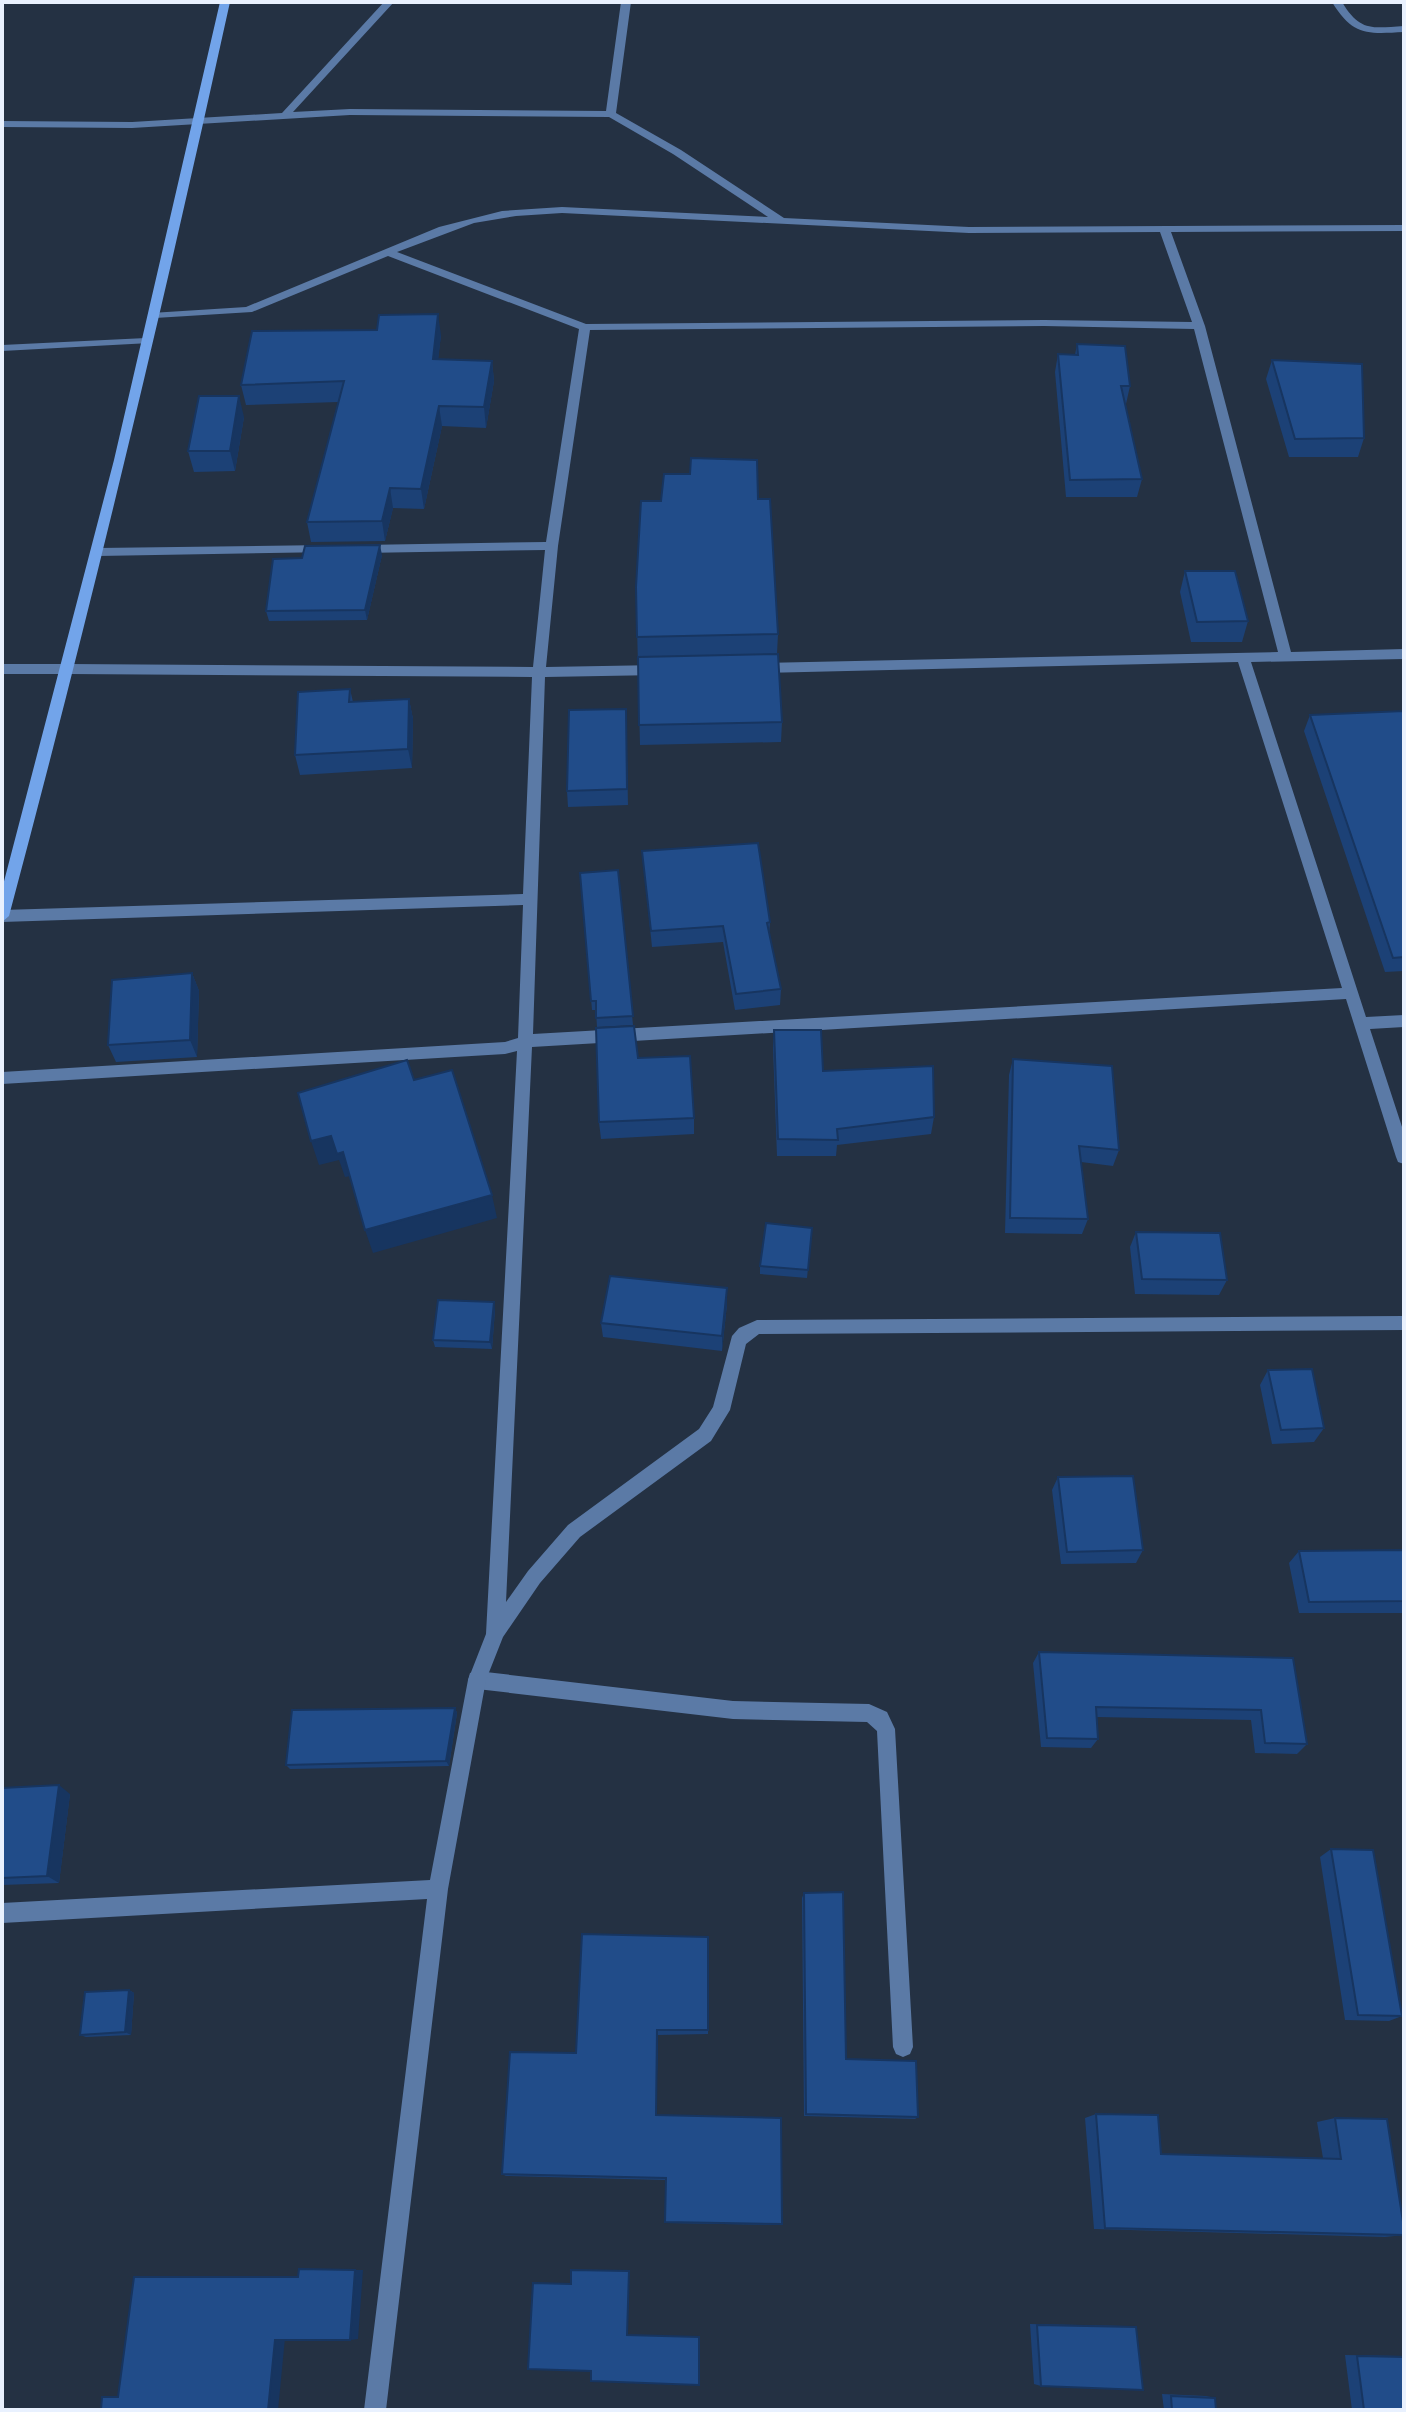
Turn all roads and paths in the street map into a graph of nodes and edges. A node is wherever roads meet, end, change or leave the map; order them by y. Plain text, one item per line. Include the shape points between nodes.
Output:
1 (225, 2) edge
2 (389, 2) edge
3 (626, 2) edge
4 (1337, 2) edge
5 (1404, 29) edge
6 (286, 114) junction
7 (611, 114) junction
8 (199, 122) junction
9 (2, 124) edge
10 (784, 223) junction
11 (1404, 228) edge
12 (1165, 230) junction
13 (390, 253) junction
14 (155, 315) junction
15 (1199, 326) junction
16 (585, 327) junction
17 (146, 341) junction
18 (2, 348) edge
19 (552, 546) junction
20 (98, 552) junction
21 (1404, 654) edge
22 (1285, 655) junction
23 (1243, 657) junction
24 (747, 668) edge
25 (2, 669) edge
26 (69, 669) junction
27 (667, 670) edge
28 (539, 672) junction
29 (529, 899) junction
30 (2, 916) edge
31 (1350, 993) junction
32 (1404, 1021) edge
33 (1362, 1023) junction
34 (525, 1045) junction
35 (2, 1078) edge
36 (1404, 1157) edge
37 (1404, 1323) edge
38 (495, 1634) junction
39 (477, 1680) junction
40 (438, 1889) junction
41 (2, 1913) edge
42 (903, 2047) dead end
43 (375, 2410) edge

1 - 8 street
2 - 6 street
3 - 7 street
4 - 5 street via 1349,24 1358,29
6 - 7 street
6 - 8 street
7 - 10 street
8 - 9 street
8 - 14 street
10 - 12 street
10 - 13 street via 562,210 502,213 469,219
11 - 12 street
12 - 15 street
13 - 14 street via 248,310
13 - 16 street
14 - 17 street
15 - 16 street
15 - 22 street
16 - 19 street
17 - 18 street
17 - 20 street
19 - 20 street
19 - 28 street
20 - 26 street
21 - 22 street
22 - 23 street
23 - 24 street
23 - 31 street
25 - 26 street
26 - 28 street
26 - 30 street
27 - 28 street
28 - 29 street
29 - 30 street
29 - 34 street
31 - 33 street
31 - 34 street via 538,1039
32 - 33 street
33 - 36 street
34 - 35 street
34 - 38 street
37 - 38 street via 757,1327 738,1341 721,1410 705,1435 574,1531
38 - 39 street
39 - 40 street
39 - 42 street via 733,1710 869,1713 880,1719 886,1729
40 - 41 street
40 - 43 street

